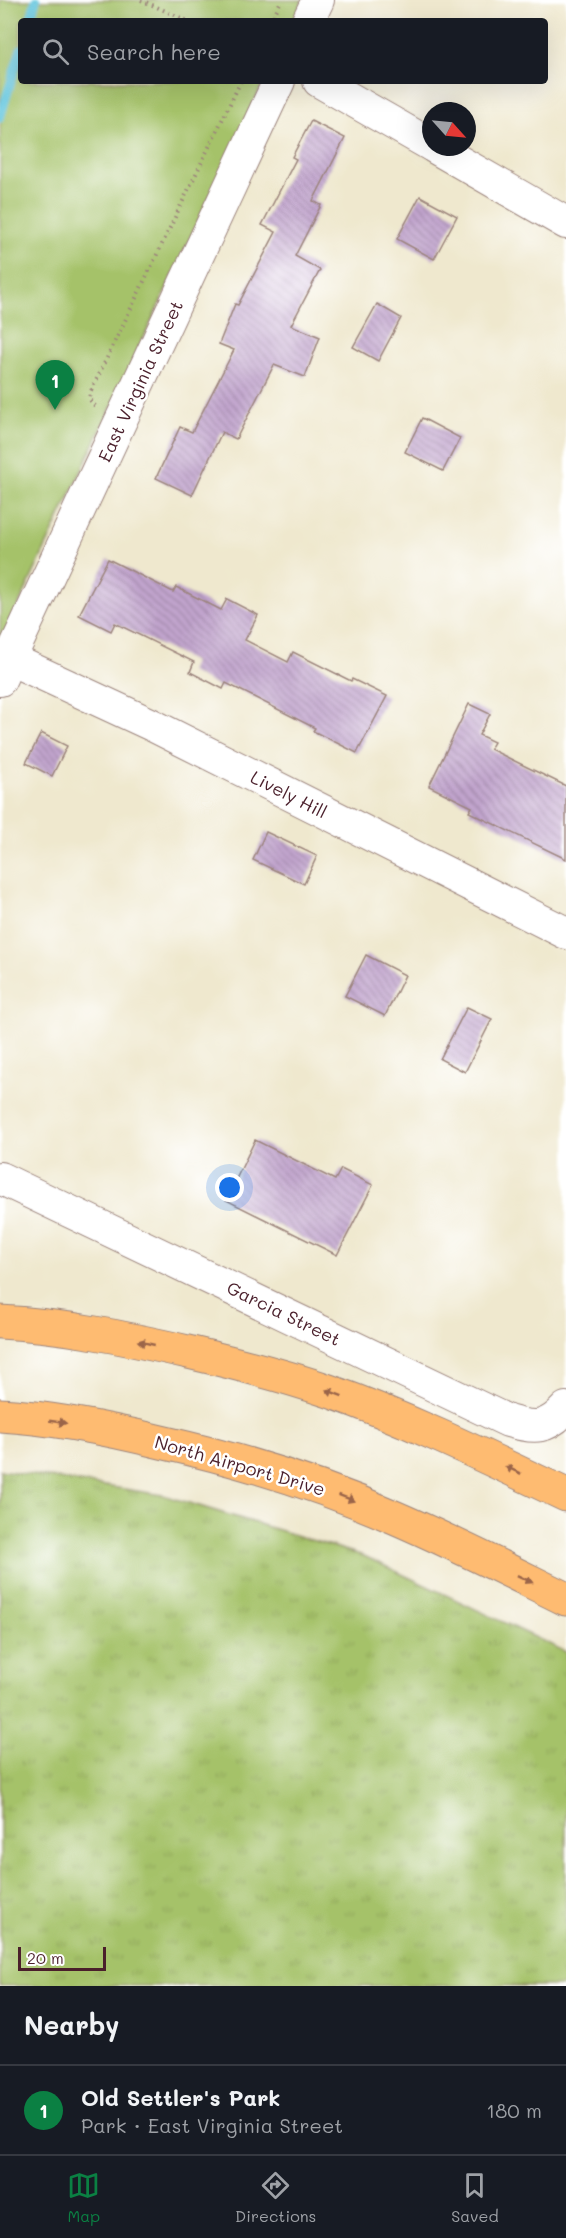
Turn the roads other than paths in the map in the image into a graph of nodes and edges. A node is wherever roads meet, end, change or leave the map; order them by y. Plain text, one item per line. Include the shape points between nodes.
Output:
1 (318, 0) edge
2 (309, 18) edge
3 (278, 84) edge
4 (324, 84) edge
5 (422, 140) edge
6 (449, 156) edge
7 (566, 223) edge
8 (5, 670) edge
9 (566, 933) edge
10 (0, 1178) edge
11 (0, 1322) edge
12 (566, 1408) edge
13 (0, 1415) edge
14 (566, 1495) edge
15 (566, 1599) edge

1 - 2 street
3 - 8 street, East Virginia Street
4 - 5 street
6 - 7 street
8 - 9 street, Lively Hill via 150,724
10 - 12 street, Garcia Street via 508,1421 525,1427 543,1426
14 -> 11 main road via 430,1431 327,1390 134,1340 31,1323
13 -> 15 main road, North Airport Drive via 116,1431 297,1479 393,1516

